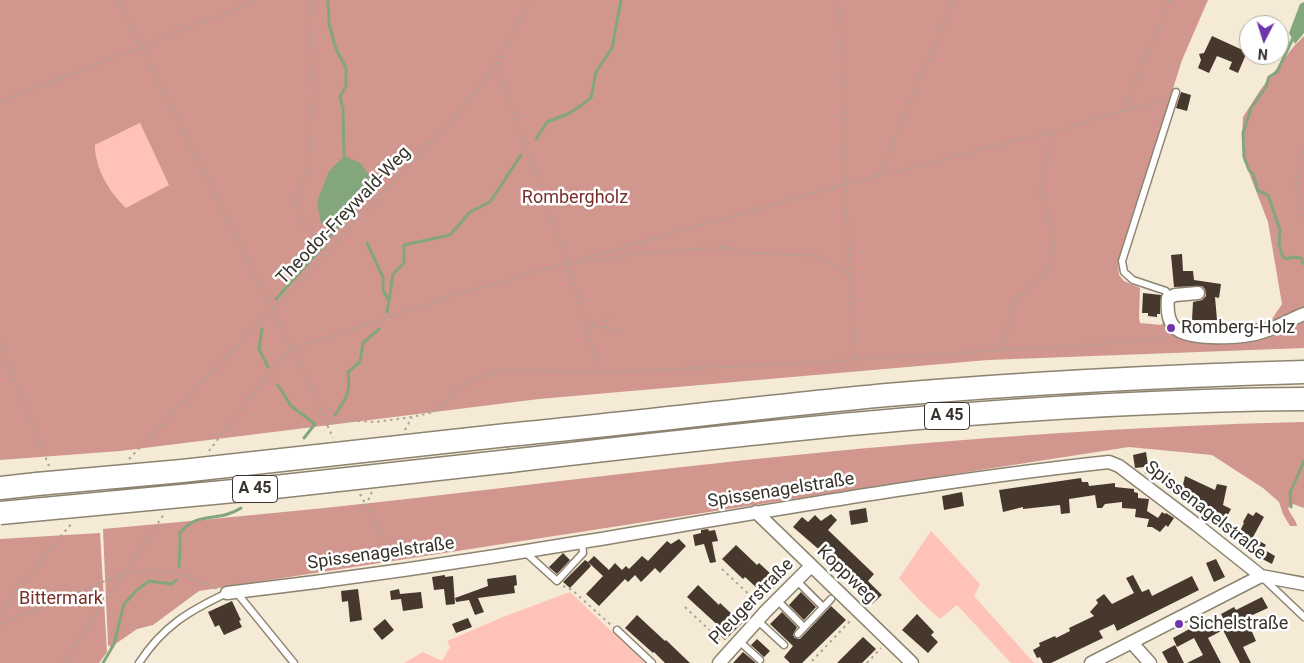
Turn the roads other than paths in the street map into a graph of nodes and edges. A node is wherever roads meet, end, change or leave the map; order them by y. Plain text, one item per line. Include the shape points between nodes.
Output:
1 (1176, 92) dead end
2 (1198, 294) dead end
3 (1168, 298) junction
4 (1304, 314) edge
5 (1304, 372) edge
6 (1304, 398) edge
7 (0, 488) edge
8 (756, 512) junction
9 (0, 513) edge
10 (582, 542) junction
11 (524, 552) junction
12 (811, 566) junction
13 (1261, 576) junction
14 (796, 581) junction
15 (1304, 584) edge
16 (232, 592) junction
17 (830, 599) dead end
18 (777, 600) junction
19 (823, 607) junction
20 (762, 616) junction
21 (1304, 617) edge
22 (804, 626) junction
23 (617, 630) road end
24 (798, 634) dead end
25 (1132, 643) junction
26 (735, 645) junction
27 (784, 645) dead end
28 (760, 660) dead end
29 (139, 663) edge
30 (294, 663) edge
31 (652, 663) edge
32 (719, 663) edge
33 (912, 663) edge
34 (1091, 663) edge
35 (1150, 663) edge

1 - 3 lane via 1122,261 1124,272 1133,280 1166,291
2 - 3 street
3 - 4 street via 1171,322 1184,333 1224,337 1250,335
5 - 7 highway, A 45, bridge via 1009,385 804,403
6 - 9 highway, A 45, bridge via 1099,405 888,420 276,487
8 - 10 street, Spissenagelstraße
8 - 12 street, Koppweg
8 - 13 street, Spissenagelstraße via 1019,472 1109,462 1119,466 1198,525
10 - 11 street, Spissenagelstraße
10 - 11 lane via 583,553 557,581
11 - 16 street, Spissenagelstraße
12 - 14 street, Pleugerstraße
12 - 33 street, Koppweg
13 - 15 street, Spissenagelstraße
13 - 21 lane
13 - 25 street
14 - 18 street, Pleugerstraße
14 - 19 lane
16 - 29 lane via 194,609 167,628
16 - 30 lane
17 - 19 lane
18 - 20 street, Pleugerstraße
18 - 22 lane
19 - 22 lane
20 - 26 street, Pleugerstraße
20 - 27 lane
22 - 24 lane
23 - 31 lane
25 - 34 street
25 - 35 street
26 - 28 lane
26 - 32 street, Pleugerstraße

